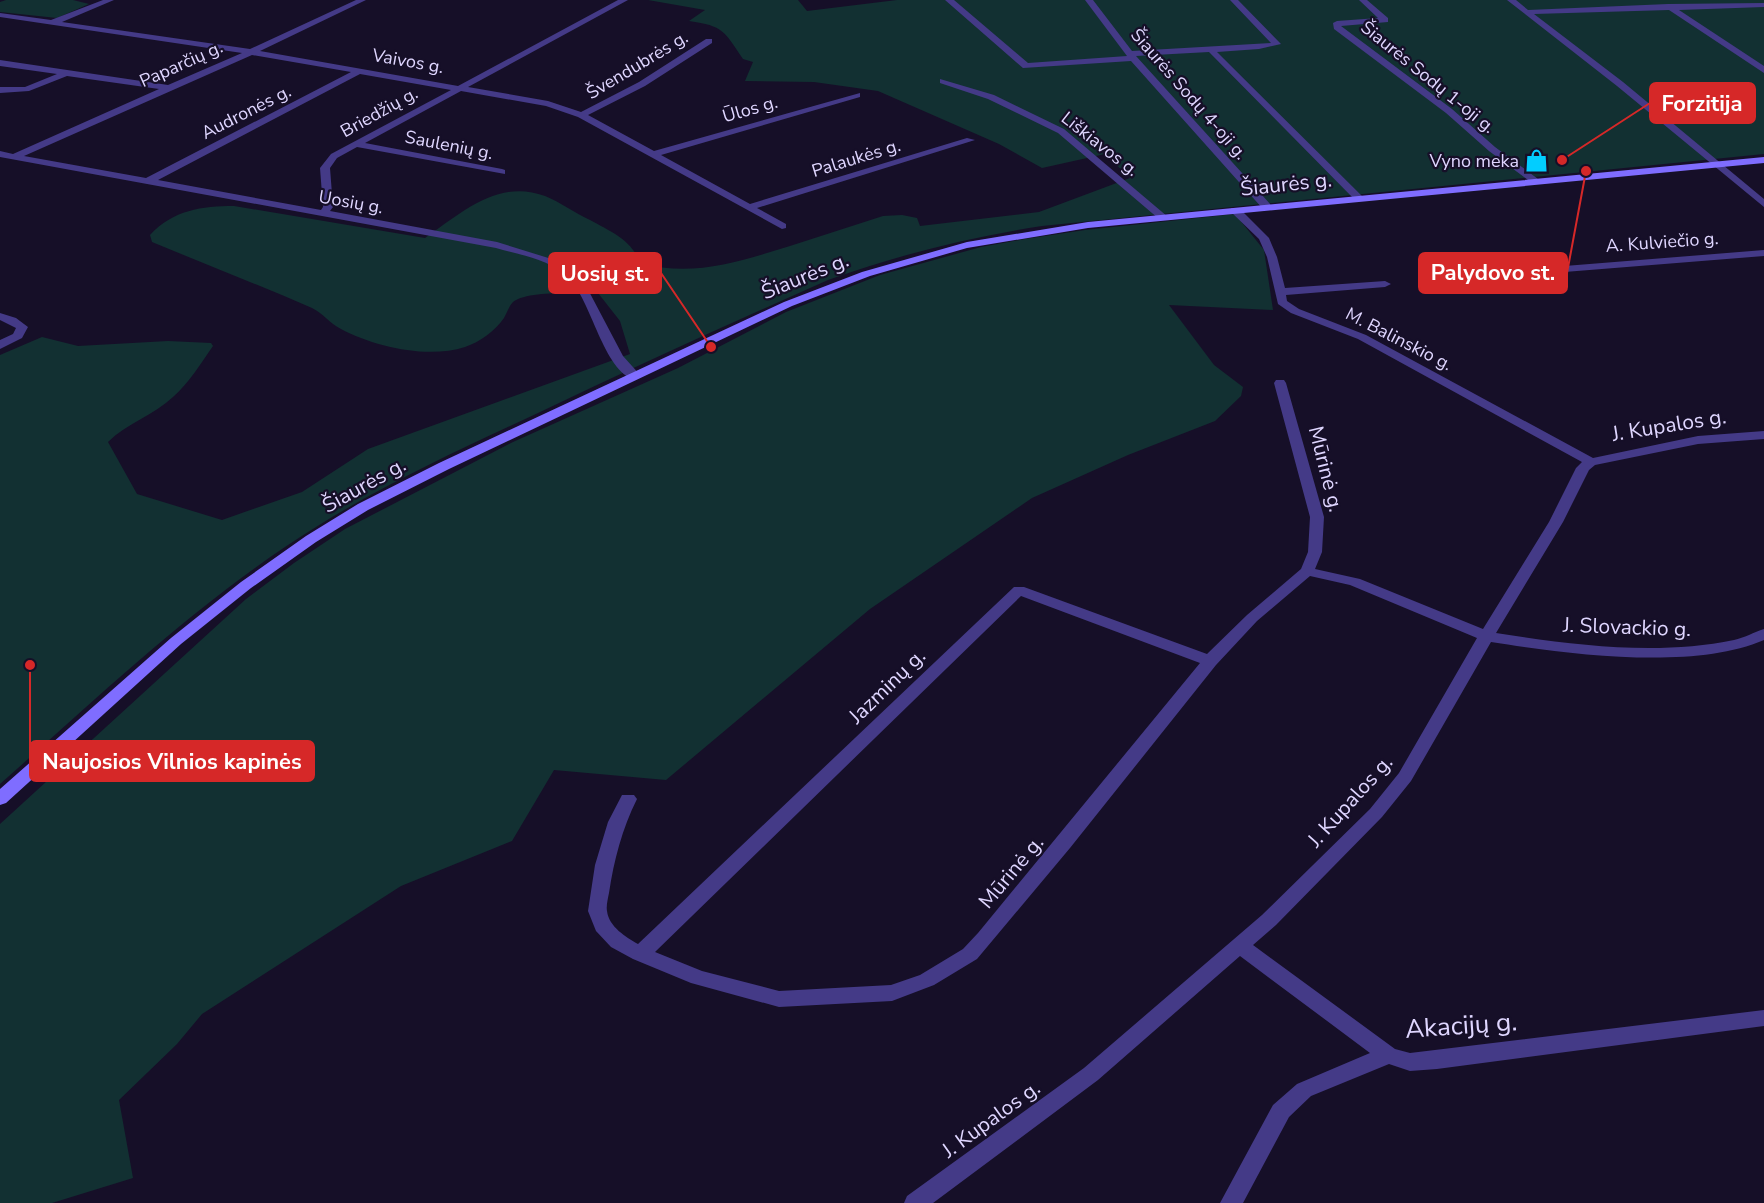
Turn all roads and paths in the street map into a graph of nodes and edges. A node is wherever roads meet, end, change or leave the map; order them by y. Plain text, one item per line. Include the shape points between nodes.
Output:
1 (110, 0) edge
2 (362, 0) edge
3 (624, 0) edge
4 (949, 0) edge
5 (1089, 0) edge
6 (1234, 0) edge
7 (1364, 0) edge
8 (1511, 0) edge
9 (1658, 0) edge
10 (1764, 5) edge
11 (1670, 7) junction
12 (1528, 12) junction
13 (0, 15) edge
14 (54, 22) junction
15 (709, 41) dead end
16 (1210, 48) junction
17 (251, 52) junction
18 (1131, 56) junction
19 (0, 63) edge
20 (361, 70) junction
21 (1764, 70) edge
22 (66, 73) junction
23 (943, 81) dead end
24 (460, 87) junction
25 (168, 88) junction
26 (0, 90) edge
27 (857, 95) dead end
28 (581, 115) junction
29 (970, 140) dead end
30 (354, 144) junction
31 (0, 154) edge
32 (652, 154) junction
33 (13, 156) junction
34 (1764, 160) edge
35 (1714, 164) junction
36 (502, 172) dead end
37 (1535, 181) junction
38 (146, 183) junction
39 (1359, 198) junction
40 (1764, 204) edge
41 (751, 207) junction
42 (1268, 207) junction
43 (1235, 210) junction
44 (323, 214) junction
45 (1164, 217) junction
46 (783, 226) dead end
47 (1764, 253) edge
48 (1454, 278) dead end
49 (1385, 284) dead end
50 (1279, 292) junction
51 (0, 316) edge
52 (0, 345) edge
53 (635, 376) junction
54 (1280, 382) dead end
55 (1764, 435) edge
56 (1591, 462) junction
57 (1307, 571) junction
58 (1764, 634) edge
59 (1486, 636) junction
60 (1209, 661) junction
61 (0, 799) edge
62 (628, 799) dead end
63 (1240, 946) junction
64 (640, 954) junction
65 (1764, 1018) edge
66 (1388, 1055) junction
67 (915, 1203) edge
68 (1231, 1203) edge

1 - 14 street
2 - 17 street, Paparčių g.
3 - 24 street, Briedžių g.
4 - 18 street via 1026,66
5 - 18 street, Šiaurės Sodų 4-oji g.
6 - 16 street via 1277,44
7 - 37 street, Šiaurės Sodų 1-oji g. via 1385,20 1345,21 1336,23 1337,27
8 - 12 street
9 - 11 street
10 - 11 street
11 - 12 street
11 - 21 street
12 - 35 street
13 - 14 street, Vaivos g.
14 - 17 street, Vaivos g.
15 - 28 street, Švendubrės g. via 633,89
16 - 18 street
16 - 39 street
17 - 20 street, Vaivos g.
17 - 25 street, Paparčių g.
18 - 42 street, Šiaurės Sodų 4-oji g.
19 - 22 street
20 - 24 street, Vaivos g.
20 - 38 street, Audronės g.
22 - 25 street
22 - 26 street via 28,91
23 - 45 street, Liškiavos g. via 991,97 1061,131
24 - 28 street, Vaivos g. via 548,104
24 - 30 street, Briedžių g.
25 - 33 street, Paparčių g.
27 - 32 street, Ūlos g.
28 - 32 street, Vaivos g.
29 - 41 street, Palaukės g.
30 - 36 street, Saulenių g.
30 - 44 street, Briedžių g. via 334,156 325,168 328,207
31 - 33 street, Uosių g.
32 - 41 street, Vaivos g.
33 - 38 street, Uosių g.
34 - 35 main road, Šiaurės g.
35 - 37 main road, Šiaurės g.
35 - 40 street
37 - 39 main road, Šiaurės g.
38 - 44 street, Uosių g.
39 - 42 main road, Šiaurės g.
41 - 46 street, Vaivos g.
42 - 43 main road, Šiaurės g.
43 - 45 main road, Šiaurės g.
43 - 50 street via 1264,238
44 - 53 street, Uosių g. via 497,245 555,264 582,286 623,367
45 - 53 main road, Šiaurės g. via 1022,234 919,257 797,300
47 - 48 street, A. Kulviečio g.
49 - 50 street
50 - 56 street, M. Balinskio g. via 1282,302 1295,311 1362,337
51 - 52 street via 22,327 18,336
53 - 61 main road, Šiaurės g. via 444,466 363,507 311,539 176,641
54 - 57 street, Mūrinė g. via 1317,517 1315,552
55 - 56 street, J. Kupalos g. via 1698,440
56 - 59 street, J. Kupalos g. via 1583,468 1556,522
57 - 59 street, J. Slovackio g. via 1355,582
57 - 60 street, Mūrinė g.
58 - 59 street, J. Slovackio g. via 1723,648 1656,652 1584,649
59 - 63 street, J. Kupalos g. via 1405,777 1376,813
60 - 64 street, Mūrinė g. via 986,938 970,954 927,980 892,993 779,999 698,978
60 - 64 street, Jazminų g. via 1019,590
62 - 64 street, Mūrinė g. via 604,865 597,911 603,926 618,942
63 - 66 street
63 - 67 street, J. Kupalos g. via 1091,1074
65 - 66 street, Akacijų g. via 1437,1060 1410,1062
66 - 68 street, Akacijų g. via 1304,1090 1281,1110

